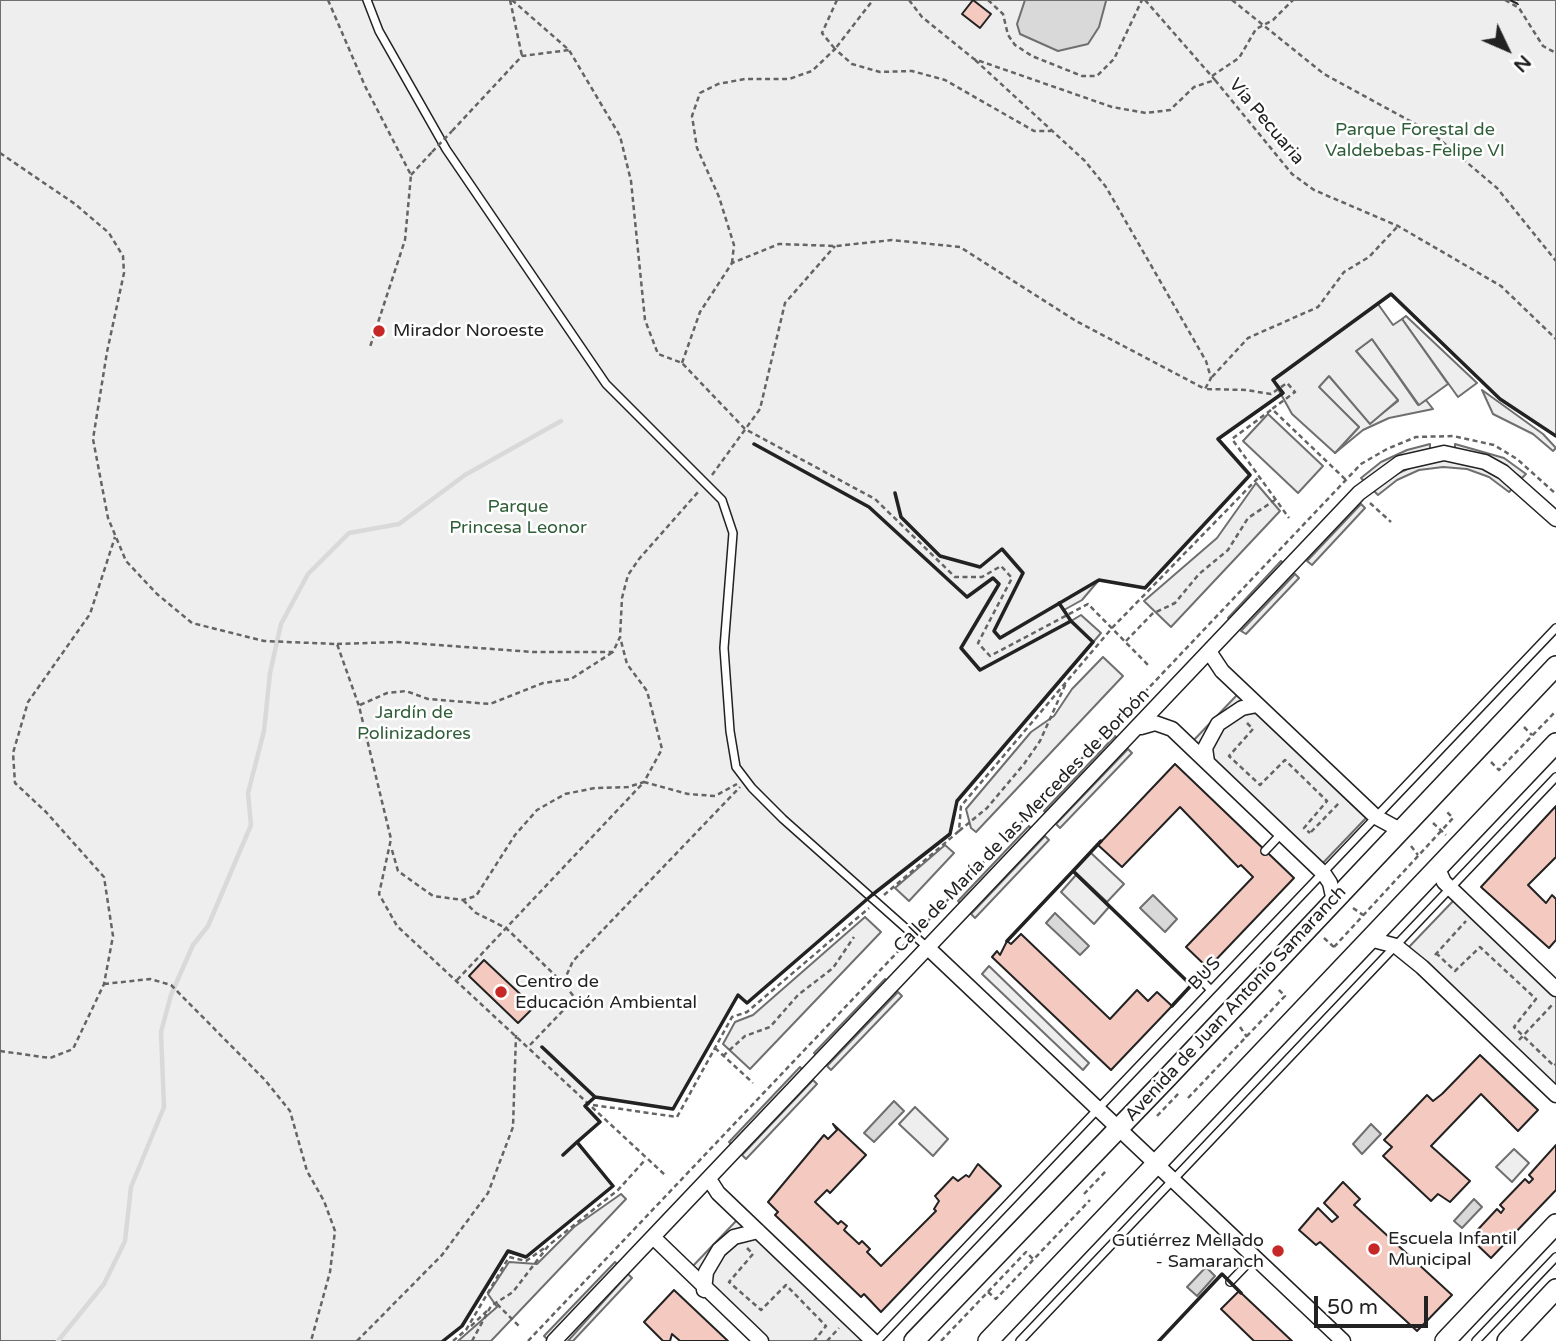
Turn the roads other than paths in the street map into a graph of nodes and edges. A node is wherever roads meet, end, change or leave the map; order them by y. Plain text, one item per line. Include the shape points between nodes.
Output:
1 (367, 0) edge
2 (1556, 519) edge
3 (1556, 628) edge
4 (1210, 653) junction
5 (1556, 666) edge
6 (1257, 705) junction
7 (1139, 727) junction
8 (1556, 743) edge
9 (1207, 762) junction
10 (1556, 777) edge
11 (1376, 817) junction
12 (1281, 834) junction
13 (1409, 834) junction
14 (1265, 850) dead end
15 (1437, 867) junction
16 (1324, 874) junction
17 (1450, 888) junction
18 (1340, 908) junction
19 (1370, 939) junction
20 (1396, 946) junction
21 (927, 947) junction
22 (1199, 978) dead end
23 (1556, 989) edge
24 (1211, 990) junction
25 (1556, 1095) edge
26 (1098, 1109) junction
27 (1119, 1129) junction
28 (1155, 1163) junction
29 (709, 1179) junction
30 (1173, 1180) junction
31 (1556, 1224) edge
32 (758, 1231) junction
33 (653, 1237) junction
34 (1254, 1257) junction
35 (1556, 1257) edge
36 (1230, 1282) dead end
37 (1556, 1289) edge
38 (704, 1290) junction
39 (554, 1341) edge
40 (761, 1341) edge
41 (875, 1341) edge
42 (914, 1341) edge
43 (988, 1341) edge
44 (1020, 1341) edge
45 (1343, 1341) edge
46 (1445, 1341) edge
47 (1476, 1341) edge
48 (1507, 1341) edge

1 - 21 lane via 379,31 446,149 606,384 722,500 733,533 724,648 736,767 783,818
2 - 4 street, Calle de María de las Mercedes de Borbón via 1525,489 1485,462 1444,453 1400,463 1359,493
3 - 11 lane, BUS
4 - 6 street
4 - 7 street, Calle de María de las Mercedes de Borbón
5 - 13 street, Avenida de Juan Antonio Samaranch
6 - 9 street via 1218,724 1208,737
6 - 11 street
7 - 9 street via 1164,724
7 - 21 street, Calle de María de las Mercedes de Borbón
8 - 15 street
9 - 12 street
10 - 17 lane
11 - 13 street
11 - 16 lane, BUS
12 - 14 lane
12 - 16 street
13 - 18 street, Avenida de Juan Antonio Samaranch
15 - 17 street
15 - 19 street
16 - 18 street
16 - 24 lane, BUS
17 - 20 lane
17 - 23 street
18 - 27 street, Avenida de Juan Antonio Samaranch
19 - 20 street
19 - 28 street
20 - 25 street
20 - 30 lane
21 - 26 street
21 - 29 street, Calle de María de las Mercedes de Borbón
22 - 24 lane
24 - 26 lane, BUS
26 - 27 street
26 - 41 lane, BUS
27 - 28 street
27 - 42 street, Avenida de Juan Antonio Samaranch
28 - 30 street
28 - 43 street
29 - 32 street
29 - 33 street, Calle de María de las Mercedes de Borbón
30 - 34 street
30 - 44 lane
31 - 46 street
32 - 38 street via 734,1237 712,1260
32 - 41 street
33 - 38 street
33 - 39 street, Calle de María de las Mercedes de Borbón
34 - 36 lane
34 - 45 street
35 - 47 lane
37 - 48 street
38 - 40 street

